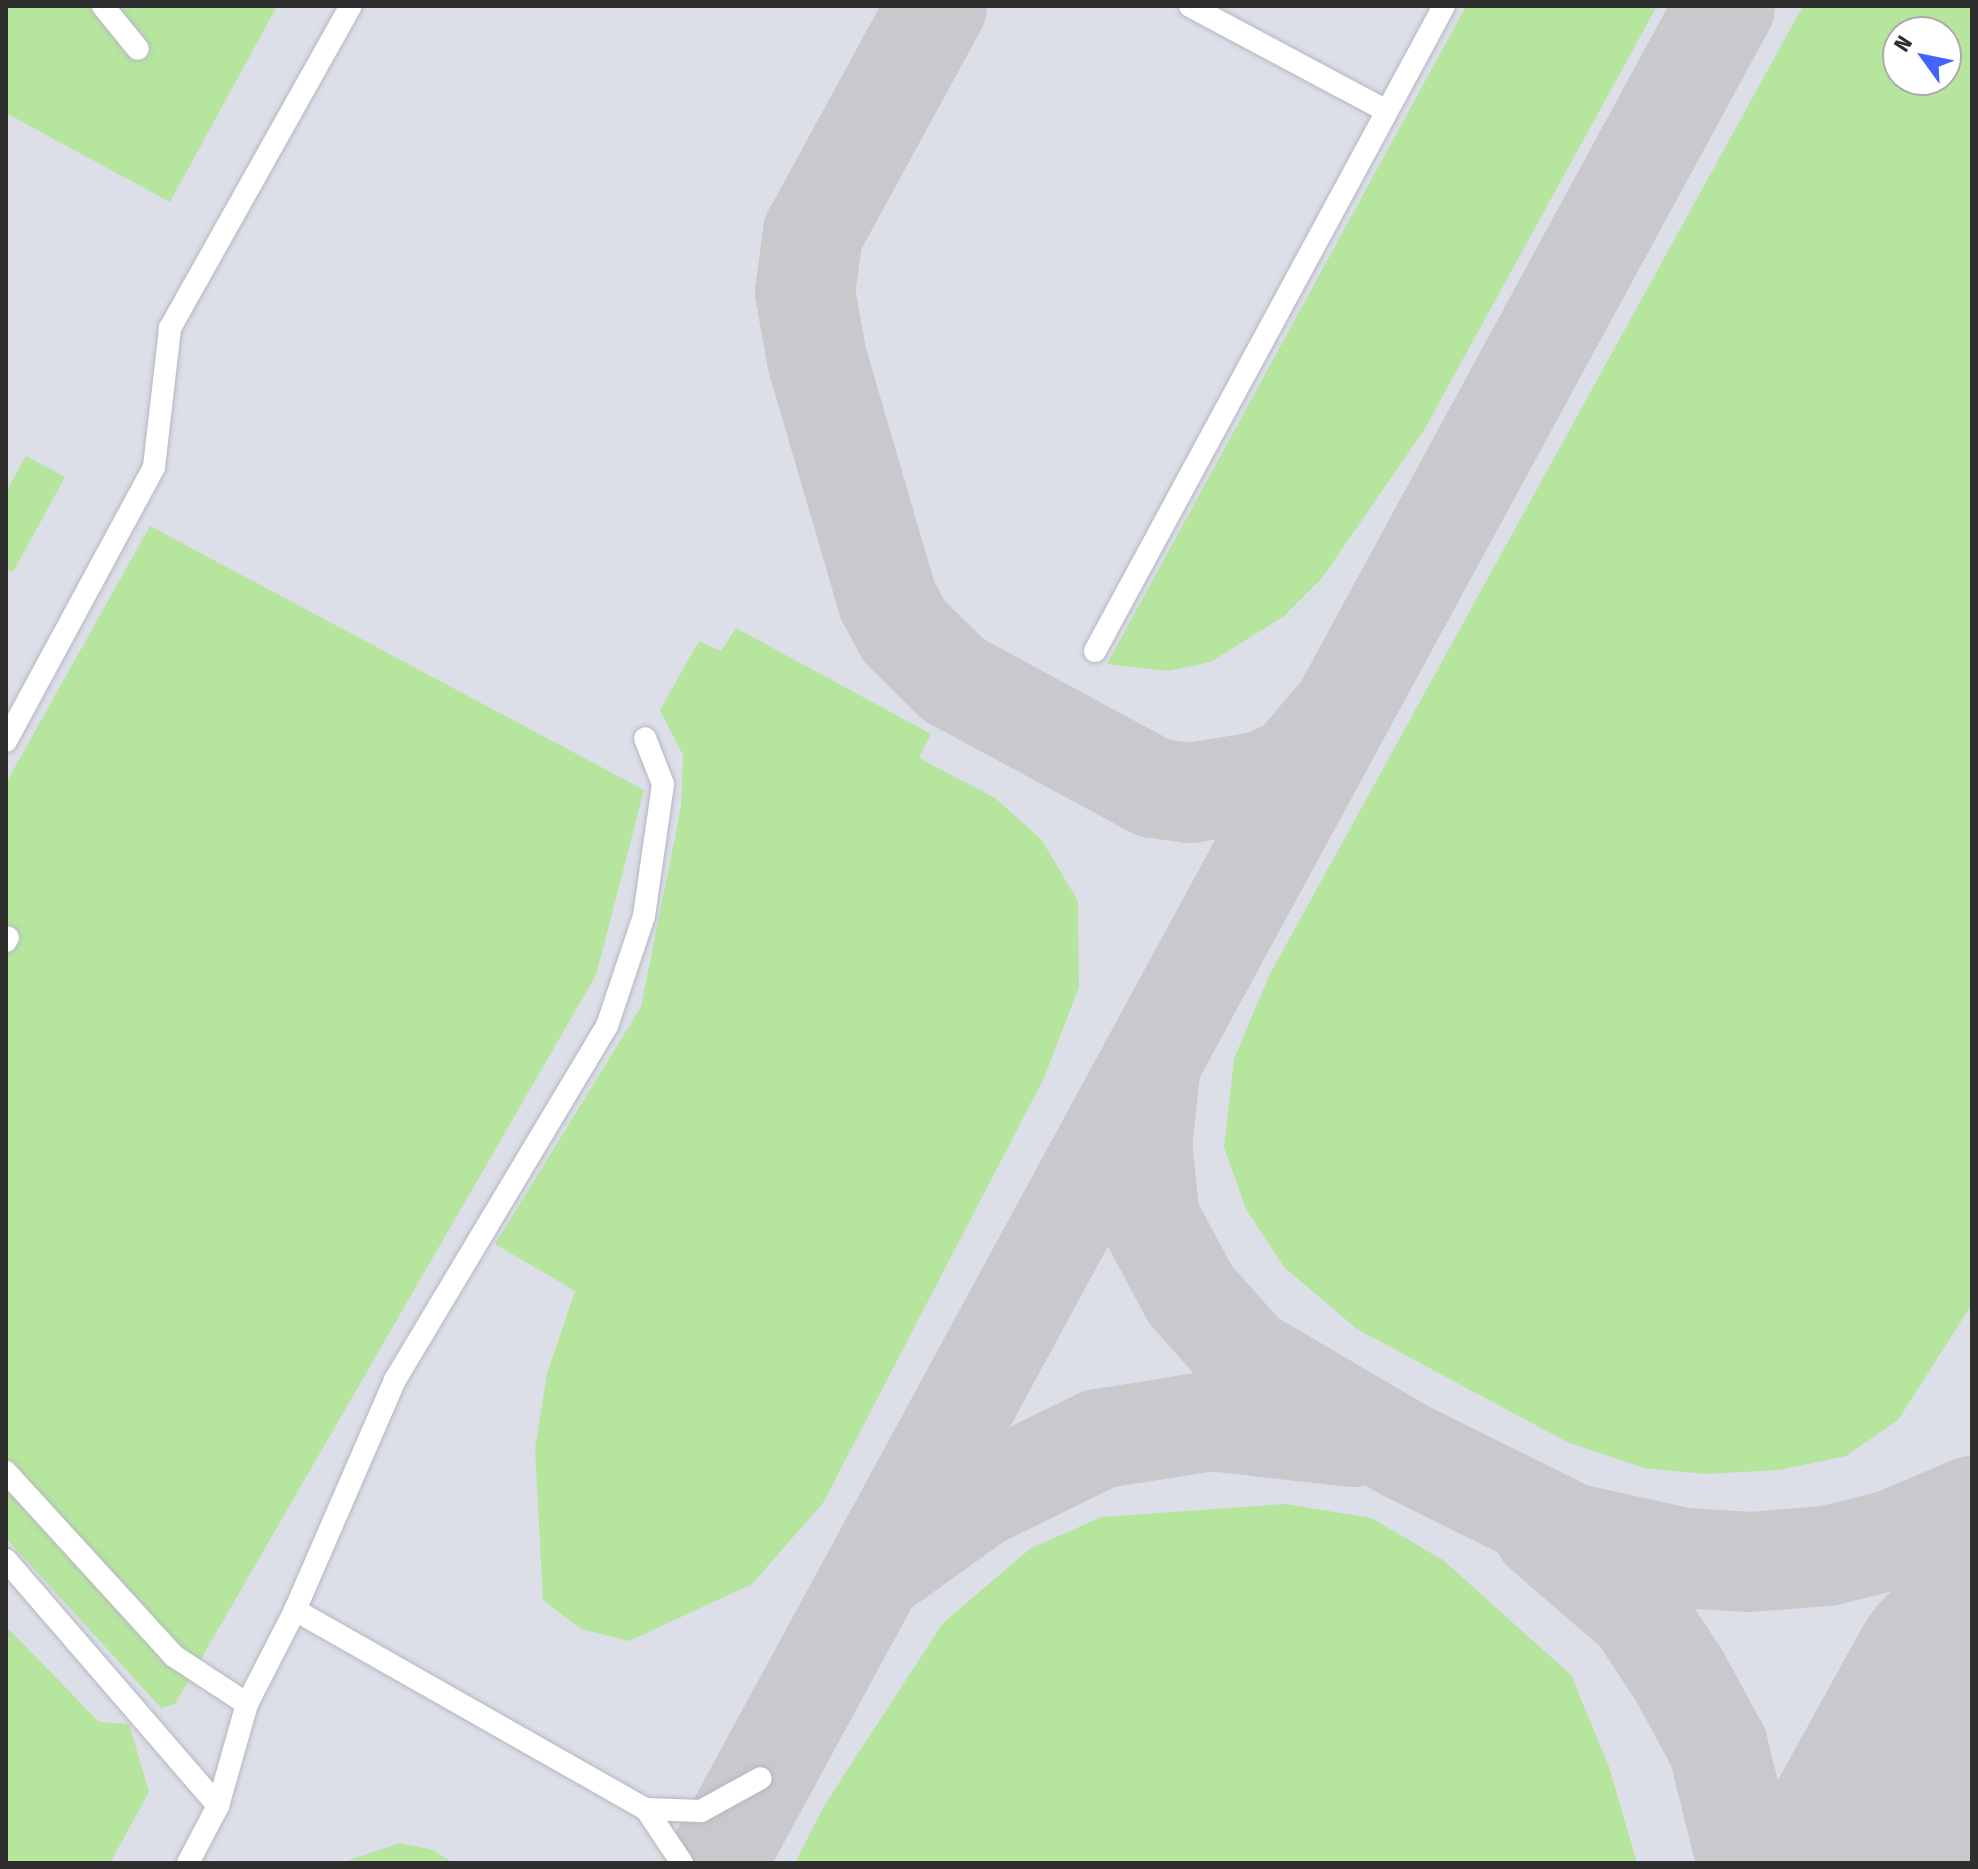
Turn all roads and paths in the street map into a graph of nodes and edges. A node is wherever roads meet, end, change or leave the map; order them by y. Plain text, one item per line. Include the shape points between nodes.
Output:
1 (103, 6) edge
2 (351, 6) edge
3 (1190, 6) edge
4 (1444, 6) edge
5 (138, 49) dead end
6 (1387, 111) junction
7 (1095, 651) dead end
8 (9, 729) edge
9 (645, 738) dead end
10 (6, 1472) edge
11 (6, 1560) edge
12 (295, 1610) junction
13 (247, 1704) junction
14 (761, 1778) dead end
15 (218, 1806) junction
16 (646, 1809) junction
17 (188, 1863) edge
18 (682, 1863) edge

1 - 5 lane
2 - 8 lane via 170,328 154,467
3 - 6 lane
4 - 6 lane
6 - 7 lane
9 - 12 lane via 663,784 644,916 607,1026 395,1380
10 - 13 lane via 174,1656
11 - 15 lane
12 - 13 lane
12 - 16 lane
13 - 15 lane
14 - 16 lane via 701,1811
15 - 17 lane
16 - 18 lane

